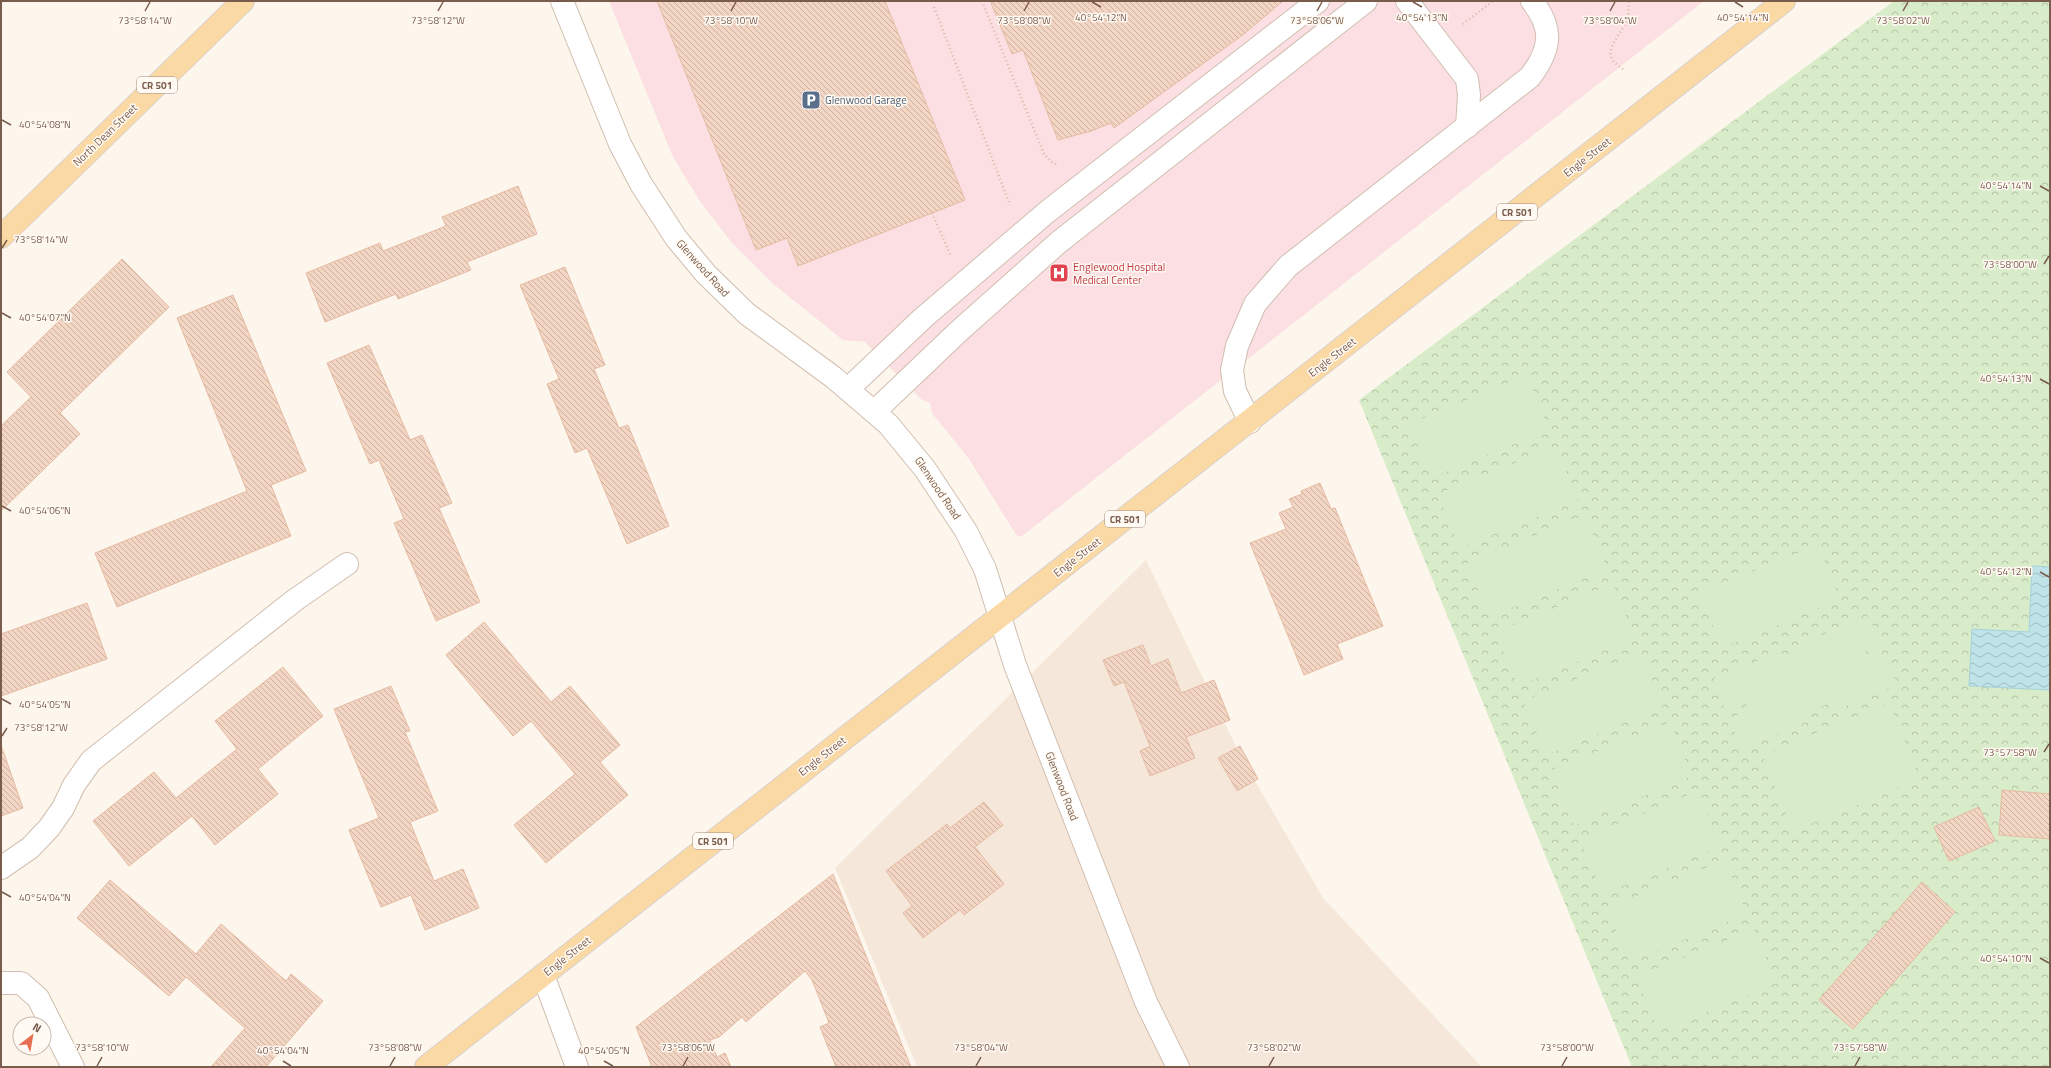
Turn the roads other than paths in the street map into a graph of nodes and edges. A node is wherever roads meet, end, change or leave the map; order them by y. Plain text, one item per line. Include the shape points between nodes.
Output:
1 (243, 1) edge
2 (562, 1) edge
3 (1318, 1) edge
4 (1366, 1) edge
5 (1407, 1) edge
6 (1532, 1) edge
7 (1784, 1) edge
8 (1467, 128) junction
9 (1, 237) edge
10 (848, 389) junction
11 (874, 412) junction
12 (1250, 422) junction
13 (347, 564) dead end
14 (1001, 616) junction
15 (1, 868) edge
16 (543, 975) junction
17 (1, 983) edge
18 (73, 1067) edge
19 (426, 1067) edge
20 (577, 1067) edge
21 (1178, 1067) edge

1 - 9 main road, North Dean Street / CR 501
2 - 10 street, Glenwood Road via 620,144 645,190 676,238 706,274 743,311
3 - 10 street via 1046,212 922,318
4 - 11 street via 1059,242 959,331
5 - 8 street via 1467,79
6 - 8 street via 1543,15 1547,30 1546,48 1540,63 1530,77
7 - 12 main road, Engle Street / CR 501
8 - 12 street via 1288,266 1255,304 1237,346 1232,370 1235,391
10 - 11 street, Glenwood Road
11 - 14 street, Glenwood Road via 910,449 942,492 979,555
12 - 14 main road, Engle Street / CR 501
13 - 15 street via 295,600 91,760 49,828 30,848
14 - 16 main road, Engle Street / CR 501
14 - 21 street, Glenwood Road via 1015,665 1146,1002
16 - 19 main road, Engle Street / CR 501
16 - 20 street
17 - 18 street via 21,983 38,998

